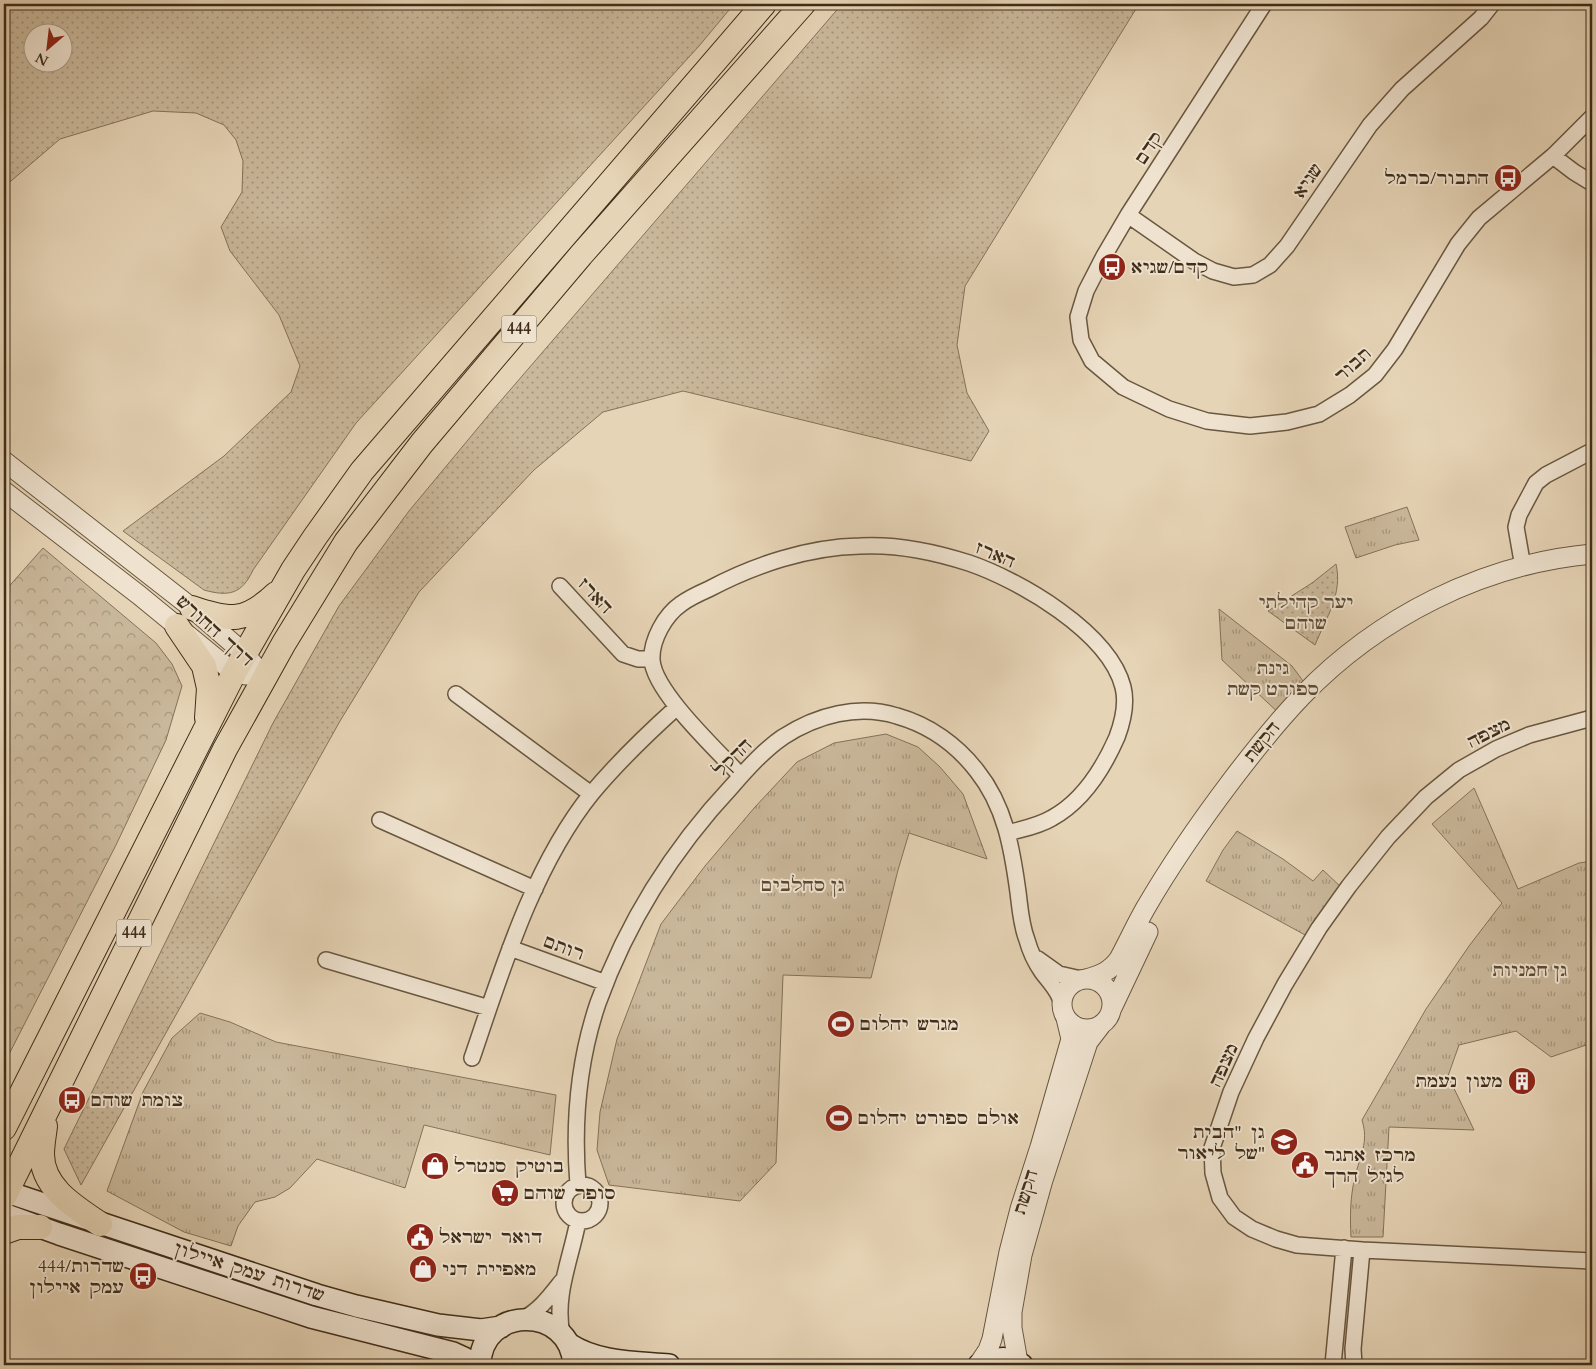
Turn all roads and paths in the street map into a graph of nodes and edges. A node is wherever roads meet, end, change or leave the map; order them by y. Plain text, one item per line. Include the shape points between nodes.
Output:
1 (764, 4) edge
2 (803, 4) edge
3 (1264, 4) edge
4 (1492, 4) edge
5 (1592, 118) edge
6 (1553, 156) junction
7 (1592, 182) edge
8 (1128, 215) junction
9 (1078, 317) joint
10 (1592, 451) edge
11 (4, 461) edge
12 (4, 491) edge
13 (1592, 554) edge
14 (1523, 567) junction
15 (1592, 567) edge
16 (284, 586) junction
17 (560, 586) dead end
18 (192, 608) junction
19 (177, 626) junction
20 (652, 660) junction
21 (239, 664) junction
22 (264, 677) junction
23 (456, 694) dead end
24 (677, 707) junction
25 (1592, 718) edge
26 (206, 725) junction
27 (741, 776) junction
28 (591, 794) junction
29 (380, 820) dead end
30 (1008, 833) junction
31 (535, 889) junction
32 (510, 948) junction
33 (1032, 953) junction
34 (326, 960) dead end
35 (1084, 979) junction
36 (606, 983) junction
37 (489, 1008) junction
38 (1112, 1008) junction
39 (1064, 1014) junction
40 (1101, 1024) junction
41 (472, 1058) dead end
42 (46, 1113) junction
43 (4, 1128) edge
44 (578, 1184) junction
45 (5, 1198) edge
46 (578, 1221) junction
47 (100, 1224) junction
48 (40, 1227) junction
49 (4, 1232) edge
50 (1344, 1248) junction
51 (1362, 1250) junction
52 (1592, 1261) edge
53 (563, 1280) junction
54 (523, 1319) junction
55 (501, 1327) junction
56 (565, 1339) junction
57 (1020, 1364) edge
58 (472, 1365) edge
59 (480, 1365) edge
60 (574, 1365) edge
61 (670, 1365) edge
62 (979, 1365) edge
63 (1333, 1365) edge
64 (1354, 1365) edge

1 - 16 main road, 444 via 362,471
2 - 22 main road, 444 via 422,443 346,542
3 - 8 street, קדם
4 - 8 street, שגיא via 1481,18 1402,89 1370,125 1290,242 1270,265 1253,275 1234,277 1213,271
5 - 6 street, תבור
6 - 7 street
6 - 9 street, תבור via 1474,224 1375,375 1319,414 1250,426 1207,421 1169,409 1123,386 1092,361 1081,340
8 - 9 street, קדם via 1086,290
10 - 14 street via 1536,483 1516,527
11 - 18 street, דרך החורש
12 - 19 street, דרך החורש
13 - 14 street, הקשת
14 - 35 street, הקשת via 1458,589 1410,612 1362,643 1303,695 1251,755 1198,826 1145,910 1119,959 1101,975
15 - 38 street, הקשת via 1554,572 1509,584 1439,610 1390,639 1324,692 1271,751 1209,833 1156,916
16 - 18 main road via 253,612 236,617 218,617
16 - 21 main road, 444
17 - 20 street, הארז via 624,654
18 - 21 street, דרך החורש
19 - 21 street, דרך החורש
19 - 26 main road via 204,666 209,688
20 - 24 street via 657,679
20 - 30 street, הארז via 664,621 680,604 750,570 795,556 860,546 897,547 970,563 1008,580 1077,623 1100,645 1116,669 1123,687 1125,708 1106,762 1089,786 1069,807 1050,819
21 - 22 street, דרך החורש
21 - 26 main road, 444
22 - 42 main road, 444 via 225,749
23 - 28 street
24 - 27 street
24 - 28 street via 627,753
25 - 50 street, מצפה via 1529,734 1496,749 1459,770 1426,797 1388,837 1320,928 1285,984 1237,1078 1212,1148 1213,1173 1220,1198 1234,1217 1252,1230 1297,1245
26 - 43 main road, 444
27 - 30 street, הדקל via 781,738 824,717 867,710 889,713 928,728 978,771 1001,810
27 - 36 street, הדקל via 684,843 662,876 623,944
28 - 31 street via 557,846
29 - 31 street
30 - 33 street, הדקל via 1023,929
31 - 32 street
32 - 36 street, רותם
32 - 37 street
33 - 35 street via 1059,974
33 - 39 street, הדקל via 1059,996
34 - 37 street
35 - 38 street via 1098,980 1105,986 1110,993
35 - 39 street via 1073,982 1063,994
36 - 44 street, הדקל via 590,1032 578,1094
37 - 41 street
38 - 40 street
39 - 40 street via 1079,1027 1095,1028
39 - 62 street, הקשת via 1071,1039 1020,1209 992,1339
40 - 57 street, הקשת via 1088,1042 1022,1255 1012,1312
42 - 45 main road, 444
42 - 47 main road via 42,1155 50,1182 58,1192
44 - 46 street via 564,1198 569,1216
44 - 46 street via 592,1187 600,1197 600,1204 591,1219
45 - 47 main road, שדרות עמק איילון
45 - 48 main road, שדרות עמק איילון
46 - 53 street
47 - 55 main road, שדרות עמק איילון via 356,1306 438,1325 481,1330
48 - 49 main road via 18,1227
48 - 58 main road, שדרות עמק איילון via 311,1317 453,1352
50 - 51 street, מצפה
50 - 63 street
51 - 52 street, מצפה
51 - 64 street
53 - 54 street via 533,1314
53 - 56 street via 559,1319
54 - 55 main road
54 - 56 main road via 552,1326
55 - 59 main road via 484,1347
56 - 60 main road
56 - 61 main road via 580,1352 595,1357
57 - 62 main road via 1001,1358

